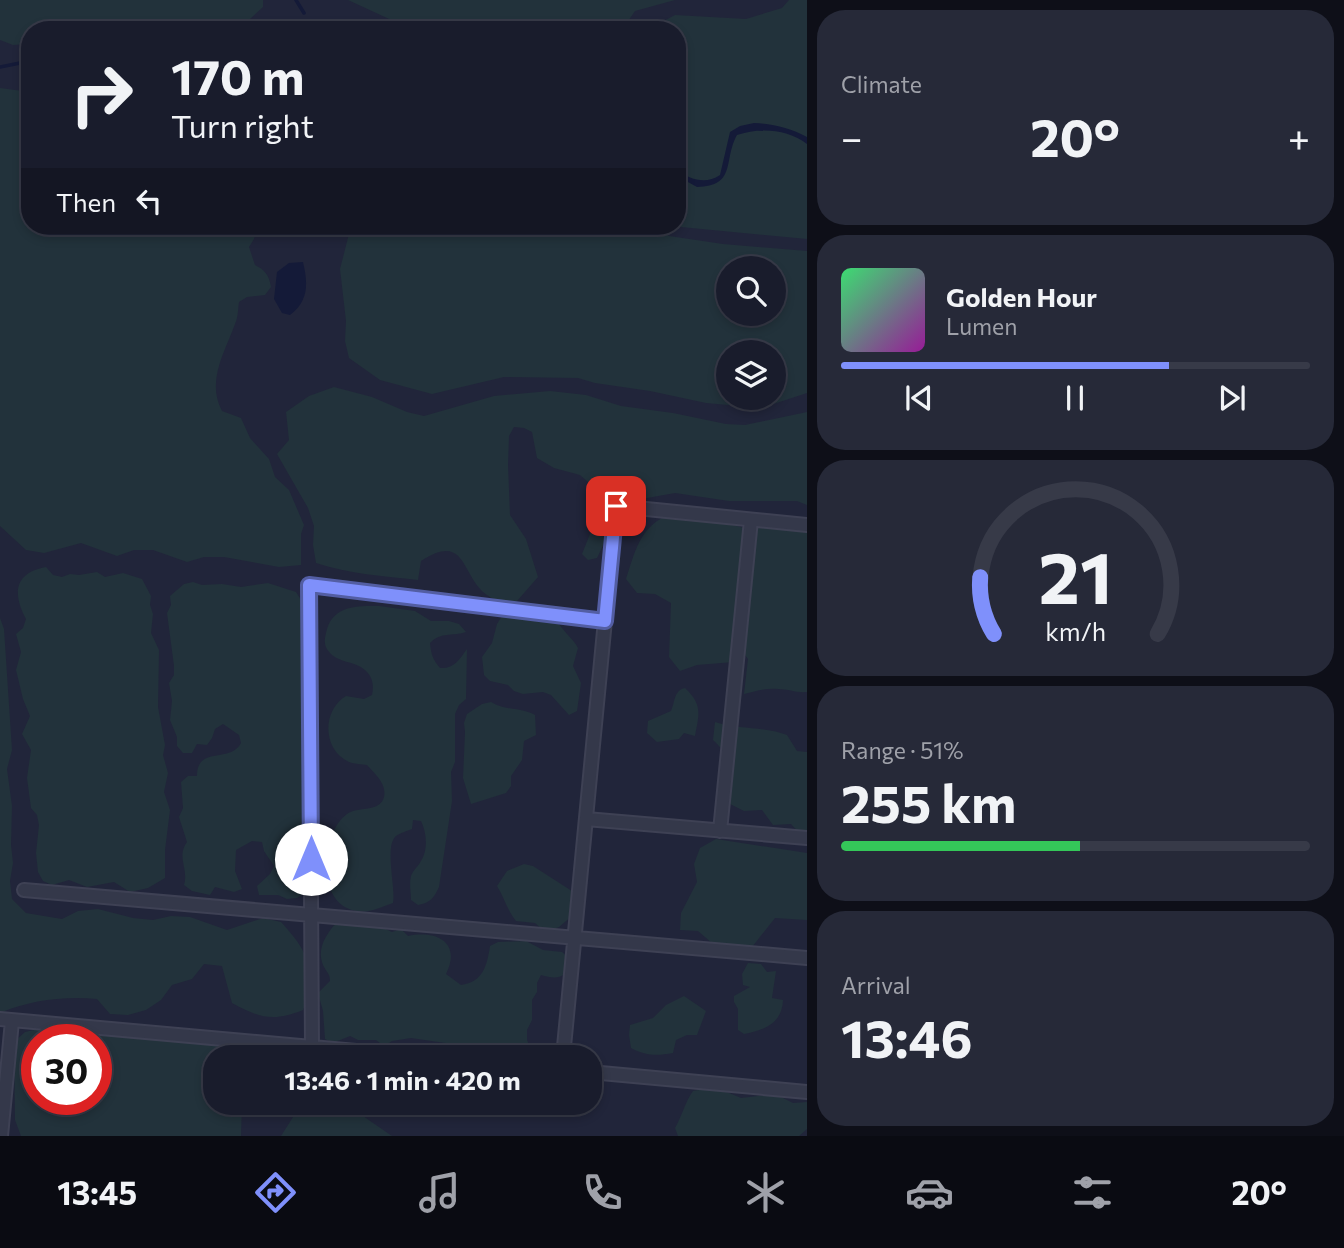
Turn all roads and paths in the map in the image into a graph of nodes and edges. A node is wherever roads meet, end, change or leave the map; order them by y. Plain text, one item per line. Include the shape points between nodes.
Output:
1 (751, 520) junction
2 (807, 525) edge
3 (605, 621) junction
4 (586, 819) junction
5 (720, 831) junction
6 (807, 838) edge
7 (24, 890) dead end
8 (311, 913) junction
9 (574, 940) junction
10 (807, 958) edge
11 (6, 1020) edge
12 (289, 1045) edge
13 (312, 1045) edge
14 (564, 1045) edge
15 (602, 1073) edge
16 (807, 1092) edge
17 (1, 1136) edge

1 - 2 street
1 - 3 street via 616,506
1 - 5 street
3 - 4 street
3 - 8 street via 309,585
4 - 5 street
4 - 9 street
5 - 6 street
7 - 8 street
8 - 9 street
8 - 13 street
9 - 10 street
9 - 14 street
11 - 12 street
11 - 17 street
15 - 16 street

